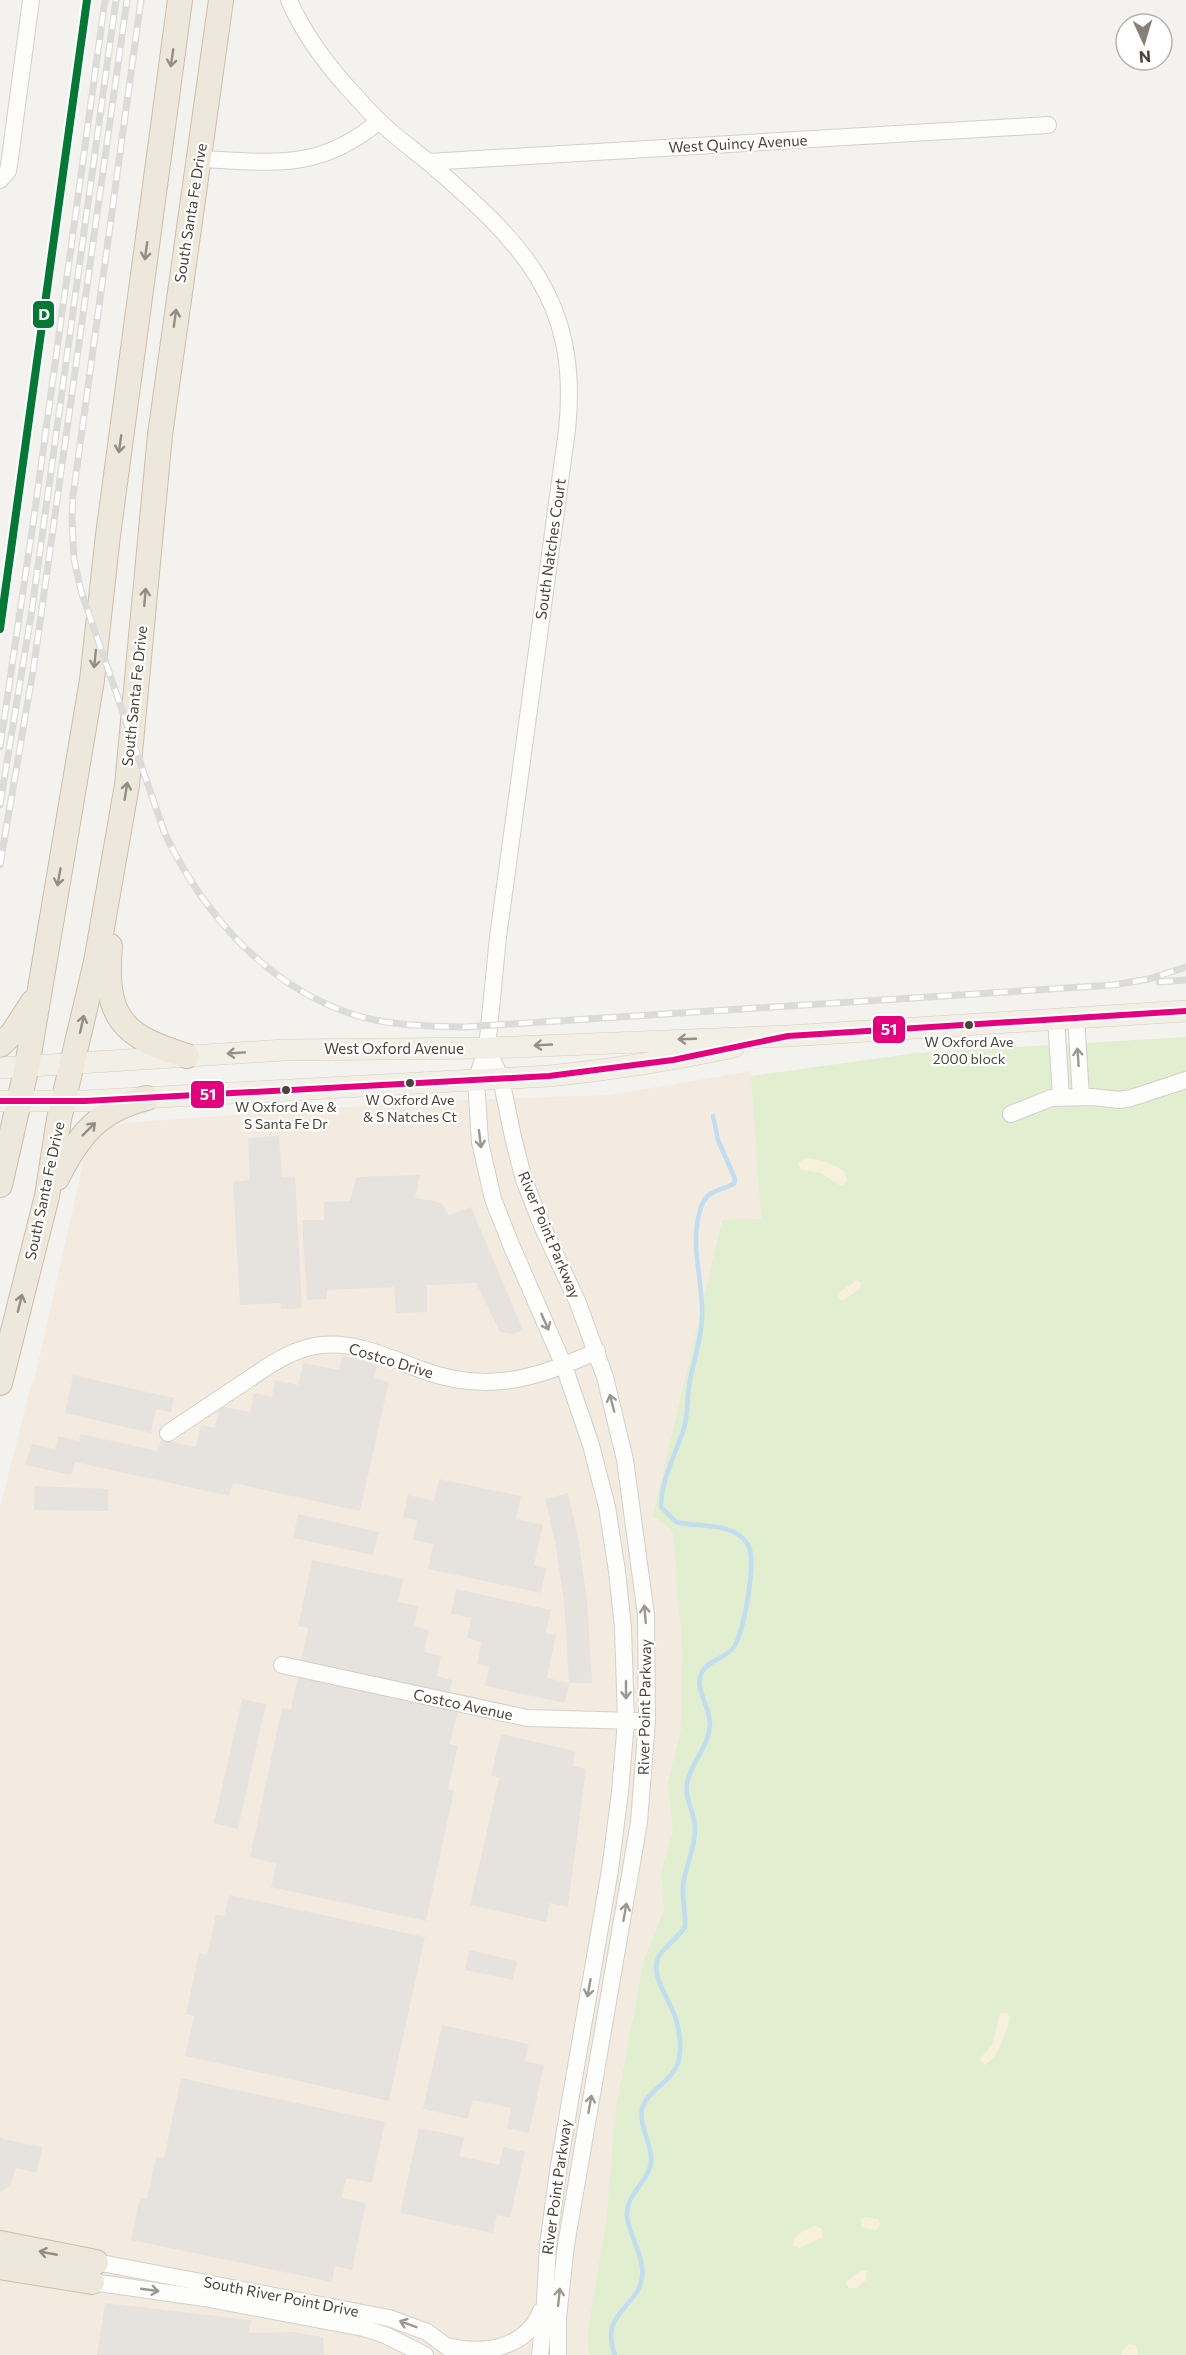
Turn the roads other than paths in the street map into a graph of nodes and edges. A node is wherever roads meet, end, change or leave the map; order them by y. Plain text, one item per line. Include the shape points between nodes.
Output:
1 (31, 0) edge
2 (180, 0) edge
3 (221, 0) edge
4 (289, 0) edge
5 (379, 121) junction
6 (1048, 125) dead end
7 (199, 159) junction
8 (428, 162) junction
9 (1, 179) edge
10 (120, 825) junction
11 (39, 992) junction
12 (1186, 1011) edge
13 (1066, 1017) junction
14 (788, 1035) junction
15 (0, 1046) edge
16 (487, 1048) junction
17 (187, 1056) junction
18 (72, 1063) junction
19 (27, 1066) junction
20 (0, 1068) edge
21 (501, 1079) junction
22 (1186, 1080) edge
23 (476, 1081) junction
24 (1061, 1097) junction
25 (1081, 1097) junction
26 (147, 1098) junction
27 (10, 1101) edge
28 (63, 1101) junction
29 (1011, 1114) dead end
30 (0, 1185) edge
31 (47, 1196) junction
32 (597, 1351) junction
33 (564, 1366) junction
34 (0, 1383) edge
35 (168, 1433) dead end
36 (282, 1665) dead end
37 (626, 1721) junction
38 (647, 1721) junction
39 (0, 2243) edge
40 (0, 2267) edge
41 (94, 2272) junction
42 (545, 2303) junction
43 (452, 2350) edge
44 (424, 2355) edge
45 (540, 2355) edge
46 (558, 2355) edge

1 - 9 street via 8,171
2 -> 11 highway via 92,680
3 - 7 highway, South Santa Fe Drive
4 - 5 street via 318,51
5 - 7 street via 347,145 311,158
5 - 8 street, South Natches Court
6 - 8 street, West Quincy Avenue
10 -> 7 highway, South Santa Fe Drive via 134,722 161,423
8 - 16 street, South Natches Court via 509,237 533,267 556,316 570,379 567,430 498,937
10 - 17 highway via 109,976 113,1004 122,1023 135,1035
18 -> 10 highway, South Santa Fe Drive via 96,962
11 - 15 highway
11 - 19 highway
12 - 13 main road, West Oxford Avenue
13 - 14 main road, West Oxford Avenue
13 - 24 street
25 -> 13 street
14 -> 16 main road, West Oxford Avenue
14 - 21 main road, West Oxford Avenue via 619,1069
16 -> 17 main road, West Oxford Avenue via 358,1048
16 - 21 street, River Point Parkway
16 - 23 street, River Point Parkway
17 - 18 main road, West Oxford Avenue
18 - 19 main road, West Oxford Avenue
18 - 28 highway, South Santa Fe Drive
19 - 20 main road, West Oxford Avenue
19 - 27 highway
21 - 23 main road, West Oxford Avenue
21 - 32 street, River Point Parkway via 524,1180
22 - 25 street via 1119,1100
23 - 26 main road, West Oxford Avenue
23 -> 33 street, River Point Parkway via 480,1142 493,1199
24 - 25 street
24 - 29 street
26 - 28 main road, West Oxford Avenue
31 -> 26 highway via 73,1148 92,1124 119,1107
27 - 28 main road, West Oxford Avenue
27 - 30 highway
28 - 31 highway, South Santa Fe Drive
34 -> 31 highway, South Santa Fe Drive
32 - 33 street, Costco Drive
38 -> 32 street, River Point Parkway via 646,1615 636,1532 619,1431
33 - 35 street, Costco Drive via 521,1379 478,1382 443,1377 355,1348 320,1345 286,1355
33 -> 37 street, River Point Parkway via 591,1445 611,1530 623,1628
36 - 37 street, Costco Avenue via 512,1715 545,1720
37 - 38 street, Costco Avenue
37 -> 42 street, River Point Parkway via 610,1870 556,2180
46 -> 38 street, River Point Parkway via 566,2245 627,1900 640,1813
41 -> 39 highway
40 - 41 highway
43 -> 41 street, South River Point Drive via 416,2326 389,2318
41 -> 44 street, South River Point Drive via 204,2298 363,2328
42 - 43 street via 525,2336 488,2350
42 - 45 street, River Point Parkway

